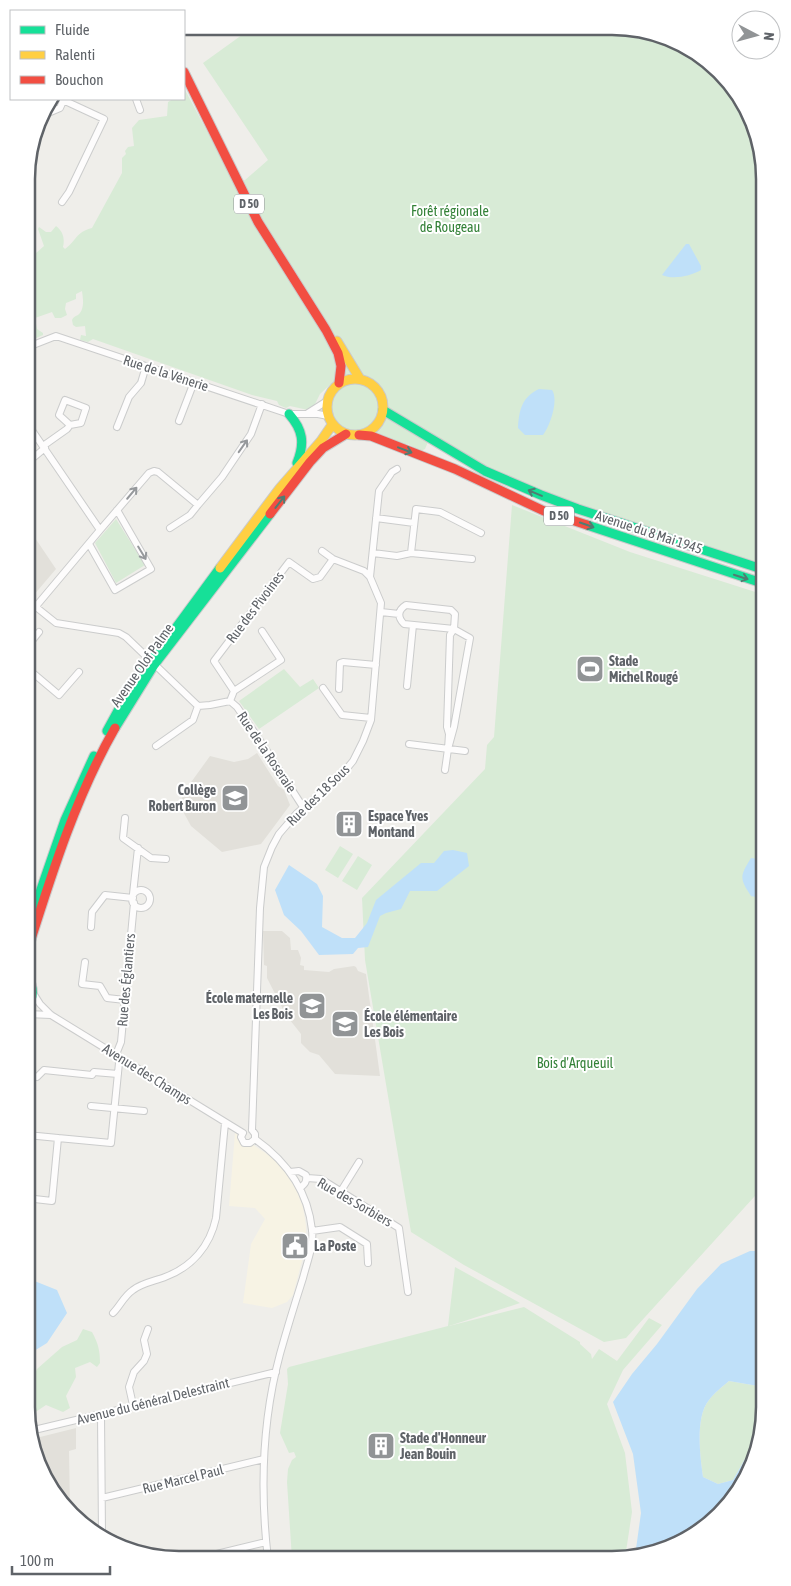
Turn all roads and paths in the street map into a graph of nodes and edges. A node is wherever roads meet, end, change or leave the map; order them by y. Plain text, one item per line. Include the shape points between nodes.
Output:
1 (185, 74) edge
2 (64, 100) edge
3 (136, 100) edge
4 (140, 110) dead end
5 (52, 111) edge
6 (62, 202) dead end
7 (326, 330) junction
8 (35, 344) edge
9 (146, 366) junction
10 (360, 379) junction
11 (194, 382) junction
12 (339, 383) junction
13 (327, 400) junction
14 (262, 404) junction
15 (383, 410) junction
16 (306, 413) junction
17 (289, 414) junction
18 (328, 416) junction
19 (180, 422) dead end
20 (70, 424) junction
21 (332, 425) junction
22 (117, 426) dead end
23 (35, 434) edge
24 (346, 434) junction
25 (359, 435) junction
26 (44, 447) junction
27 (35, 455) edge
28 (397, 469) dead end
29 (294, 470) junction
30 (198, 506) junction
31 (118, 510) junction
32 (376, 518) junction
33 (414, 523) junction
34 (170, 528) dead end
35 (100, 530) junction
36 (481, 533) dead end
37 (89, 544) junction
38 (322, 551) dead end
39 (373, 553) junction
40 (411, 553) junction
41 (472, 559) dead end
42 (333, 560) junction
43 (756, 567) edge
44 (370, 578) junction
45 (756, 581) edge
46 (36, 607) joint
47 (381, 612) junction
48 (398, 614) junction
49 (413, 624) junction
50 (454, 629) junction
51 (262, 631) dead end
52 (39, 632) dead end
53 (35, 637) edge
54 (152, 662) junction
55 (376, 665) junction
56 (78, 672) dead end
57 (35, 675) edge
58 (407, 686) dead end
59 (323, 688) dead end
60 (339, 689) dead end
61 (234, 691) junction
62 (230, 700) junction
63 (198, 706) junction
64 (371, 718) junction
65 (409, 744) dead end
66 (156, 746) dead end
67 (448, 749) junction
68 (466, 751) dead end
69 (445, 770) dead end
70 (303, 806) junction
71 (125, 818) dead end
72 (138, 848) junction
73 (166, 859) dead end
74 (133, 899) junction
75 (35, 904) edge
76 (35, 927) edge
77 (91, 927) dead end
78 (84, 962) dead end
79 (35, 996) edge
80 (124, 1000) junction
81 (35, 1015) edge
82 (51, 1016) junction
83 (118, 1056) junction
84 (118, 1074) junction
85 (37, 1077) dead end
86 (91, 1106) dead end
87 (114, 1108) junction
88 (144, 1111) dead end
89 (225, 1122) junction
90 (252, 1130) junction
91 (242, 1132) junction
92 (35, 1136) edge
93 (58, 1138) junction
94 (255, 1140) junction
95 (359, 1162) dead end
96 (290, 1172) junction
97 (307, 1178) junction
98 (300, 1188) junction
99 (340, 1191) junction
100 (35, 1199) edge
101 (312, 1231) junction
102 (368, 1263) dead end
103 (408, 1292) dead end
104 (113, 1313) dead end
105 (148, 1330) dead end
106 (276, 1372) junction
107 (134, 1405) junction
108 (100, 1414) junction
109 (37, 1429) edge
110 (264, 1460) junction
111 (102, 1498) junction
112 (102, 1529) edge
113 (266, 1542) junction
114 (227, 1551) edge
115 (267, 1551) edge

1 - 7 main road, D 50 via 258,222
2 - 5 street via 60,108
2 - 6 street via 104,120
3 - 4 street
7 - 10 main road, D 50 via 345,352
7 - 12 main road, D 50 via 338,353 341,366
8 - 9 street, Rue de la Vénerie via 56,336
9 - 11 street, Rue de la Vénerie
9 - 22 street via 141,383 129,397
10 - 12 main road
10 - 15 main road via 375,387
11 - 14 street, Rue de la Vénerie
11 - 19 street
12 - 13 main road
13 - 16 street, Rue de la Vénerie
13 - 18 main road
14 - 17 street, Rue de la Vénerie
30 -> 14 street via 251,434
15 - 25 main road via 375,427
43 -> 15 main road, D 50 via 541,495 456,455
16 - 17 street, Rue de la Vénerie
16 - 18 street, Rue de la Vénerie
17 - 29 main road via 301,431 304,445
18 - 21 main road
20 - 20 street via 81,423 86,408 64,400 59,415
20 - 26 street
21 - 24 main road
21 - 29 main road, Avenue Olof Palme
23 - 26 street
24 - 25 main road
54 -> 24 main road, Avenue Olof Palme via 310,462 323,448
25 -> 45 main road, Avenue du 8 Mai 1945 / D 50 via 371,436 455,468 544,511
26 - 27 street
26 - 35 street
28 - 32 street via 379,491
29 - 54 main road, Avenue Olof Palme
31 -> 30 street via 154,471
30 - 34 street via 190,516
31 - 35 street
31 -> 37 street via 152,569 115,590
32 - 33 street
32 - 39 street
33 - 36 street via 416,510 440,512
33 - 40 street
35 - 37 street
37 - 46 street
38 - 42 street
39 - 40 street via 397,556
39 - 44 street
40 - 41 street
42 - 44 street via 364,571
42 - 61 street, Rue des Pivoines via 320,577 313,579 289,562 214,661
44 - 47 street, Rue des 18 Sous via 381,603
46 - 54 street via 56,623 119,632
47 - 48 street
47 - 55 street, Rue des 18 Sous
48 - 49 street via 404,624
48 - 50 street via 406,605 451,610 455,614
49 - 50 street
49 - 58 street
50 - 67 street via 450,635
50 - 67 street via 470,638
51 - 61 street via 281,660
52 - 53 street
54 - 63 street
54 - 75 main road, Avenue Olof Palme via 117,710 73,799
54 - 76 main road, Avenue Olof Palme via 111,734 82,795 56,860
55 - 60 street via 340,663
55 - 64 street, Rue des 18 Sous
56 - 57 street via 59,695
59 - 64 street via 342,715
61 - 62 street
62 - 63 street, Rue de la Roseraie
62 - 70 street, Rue de la Roseraie
63 - 66 street via 193,720
64 - 70 street, Rue des 18 Sous via 364,741 352,762 338,779
65 - 67 street
67 - 68 street
67 - 69 street
70 - 90 street, Rue des 18 Sous via 279,834 266,859 262,878
71 - 72 street via 123,838
72 - 73 street via 151,858
72 - 74 street, Rue des Églantiers
74 - 77 street via 105,895 92,912
74 - 80 street, Rue des Églantiers
78 - 80 street via 82,984 100,986 106,998
79 - 82 street, Avenue des Champs
80 - 83 street, Rue des Églantiers
81 - 82 street, Avenue des Champs
82 - 83 street, Avenue des Champs
83 - 84 street, Rue des Églantiers
83 - 89 street, Avenue des Champs
84 - 85 street via 44,1070
84 - 87 street, Rue des Églantiers
86 - 87 street
87 - 88 street
87 - 93 street, Rue des Églantiers via 111,1143
89 - 91 street, Avenue des Champs
89 - 104 street via 216,1218 204,1247 181,1270 133,1290
90 - 91 street
90 - 94 street
91 - 94 street, Avenue des Champs via 244,1143 250,1144
92 - 93 street
93 - 100 street via 52,1200
94 - 96 street, Avenue des Champs
95 - 99 street
96 - 97 street, Rue des Sorbiers via 299,1171
96 - 98 street, Avenue des Champs
97 - 98 street, Rue des Sorbiers
97 - 99 street, Rue des Sorbiers via 321,1179
98 - 101 street, Avenue des Champs
99 - 103 street, Rue des Sorbiers via 400,1228
101 - 102 street via 340,1227 367,1244
101 - 106 street, Avenue des Champs via 311,1250
105 - 107 street via 144,1340 147,1354 134,1372 129,1387
106 - 107 street, Avenue du Général Delestraint
106 - 110 street, Avenue des Champs
107 - 108 street, Avenue du Général Delestraint
108 - 109 street, Avenue du Général Delestraint
108 - 111 street
110 - 111 street, Rue Marcel Paul
110 - 113 street, Avenue des Champs
111 - 112 street
113 - 114 street
113 - 115 street, Avenue des Champs

